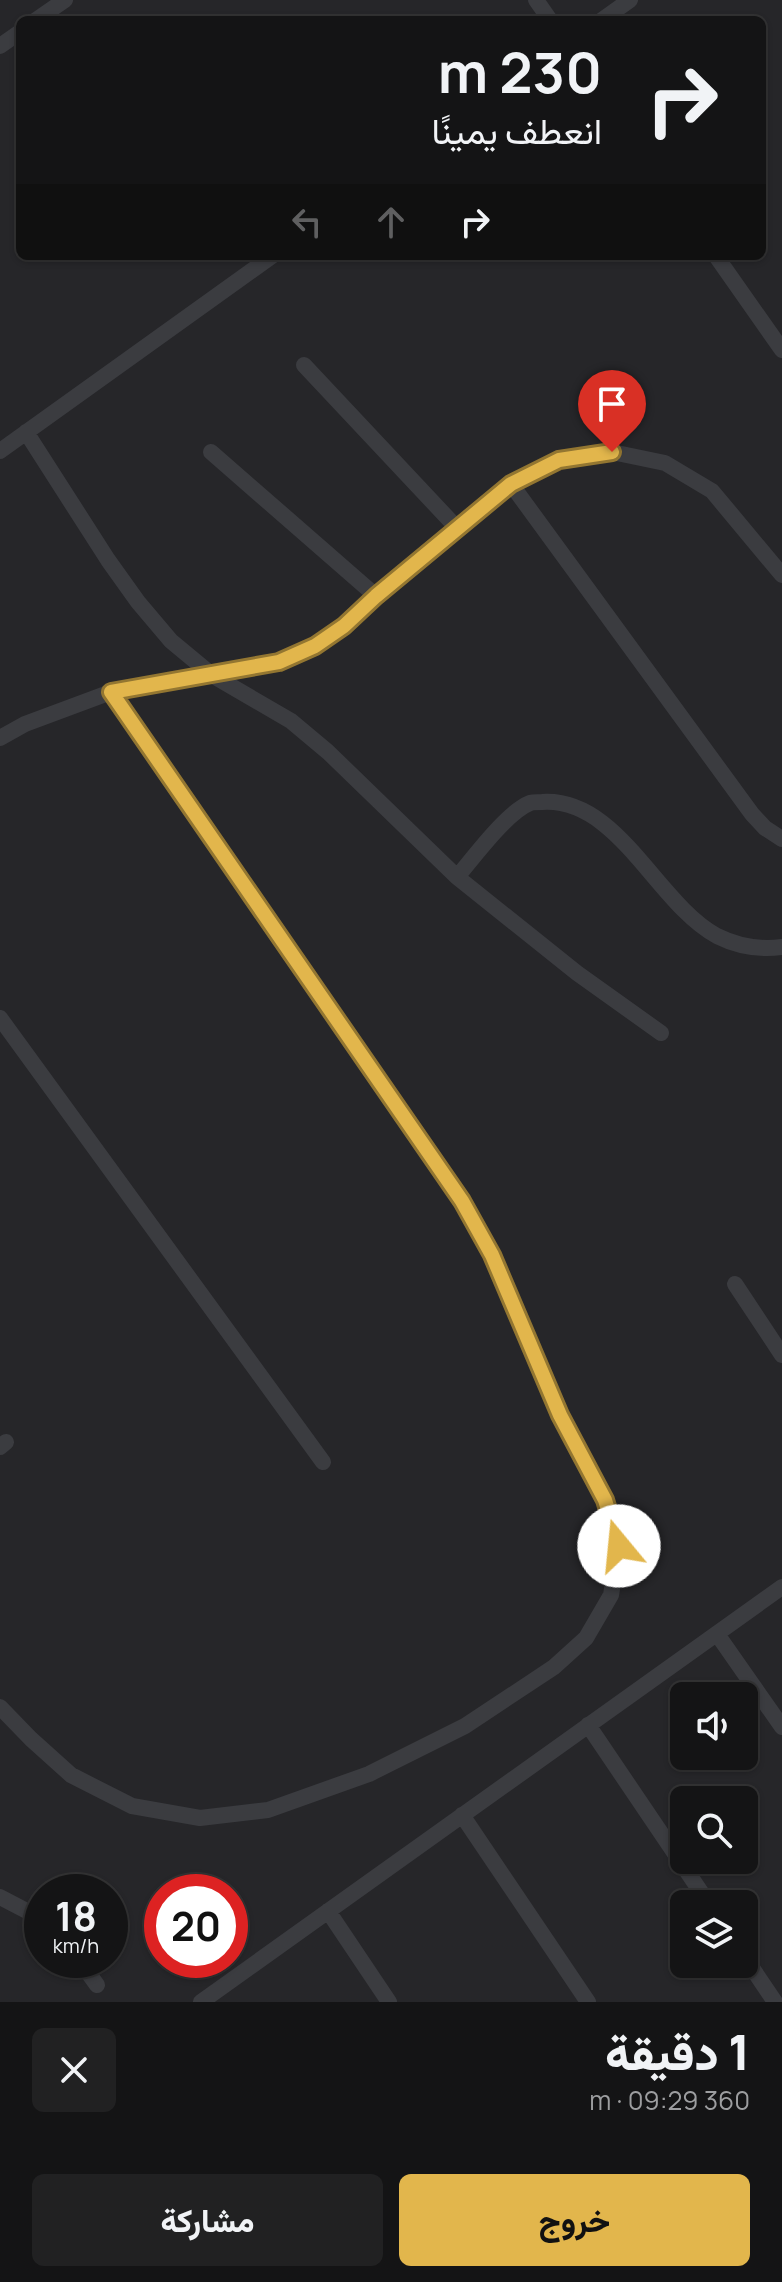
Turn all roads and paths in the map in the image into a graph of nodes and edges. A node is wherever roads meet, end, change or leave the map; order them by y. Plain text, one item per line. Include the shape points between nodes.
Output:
1 (65, 0) edge
2 (630, 0) edge
3 (42, 16) edge
4 (608, 16) edge
5 (266, 260) edge
6 (719, 260) edge
7 (782, 350) edge
8 (304, 365) dead end
9 (26, 432) junction
10 (0, 451) edge
11 (211, 452) dead end
12 (511, 484) junction
13 (457, 528) junction
14 (782, 575) edge
15 (376, 596) junction
16 (212, 675) junction
17 (111, 692) junction
18 (0, 738) edge
19 (782, 839) edge
20 (457, 877) junction
21 (782, 947) edge
22 (0, 1018) edge
23 (661, 1033) dead end
24 (735, 1284) dead end
25 (782, 1355) edge
26 (323, 1462) dead end
27 (782, 1587) edge
28 (717, 1634) junction
29 (0, 1707) edge
30 (588, 1725) junction
31 (782, 1727) edge
32 (462, 1815) junction
33 (700, 1890) edge
34 (0, 1897) edge
35 (24, 1910) edge
36 (328, 1911) junction
37 (758, 1977) edge
38 (92, 1978) edge
39 (97, 1985) dead end
40 (201, 2002) edge
41 (389, 2002) edge
42 (588, 2002) edge
43 (775, 2002) edge

1 - 3 lane
2 - 4 lane
5 - 9 lane
6 - 7 lane
8 - 13 lane
9 - 10 lane
9 - 16 lane via 138,602 171,641
11 - 15 lane
12 - 13 lane
12 - 14 lane via 559,460 612,452 665,463 712,491
12 - 19 lane via 752,814
13 - 15 lane
15 - 16 lane via 315,646 279,662
16 - 17 lane
16 - 20 lane via 310,736
17 - 18 lane
17 - 29 lane via 462,1201 605,1500 619,1546 611,1595 586,1638 554,1667 465,1726 369,1774 268,1810 200,1818 132,1806 71,1775
20 - 21 lane via 504,822 531,803 558,801 586,811 609,829 692,918 716,935 743,946
20 - 23 lane
22 - 26 lane
24 - 25 lane
27 - 28 lane
28 - 30 lane
28 - 31 lane
30 - 32 lane
30 - 33 lane
32 - 36 lane
32 - 42 lane
34 - 35 lane
36 - 40 lane
36 - 41 lane
37 - 43 lane
38 - 39 lane

